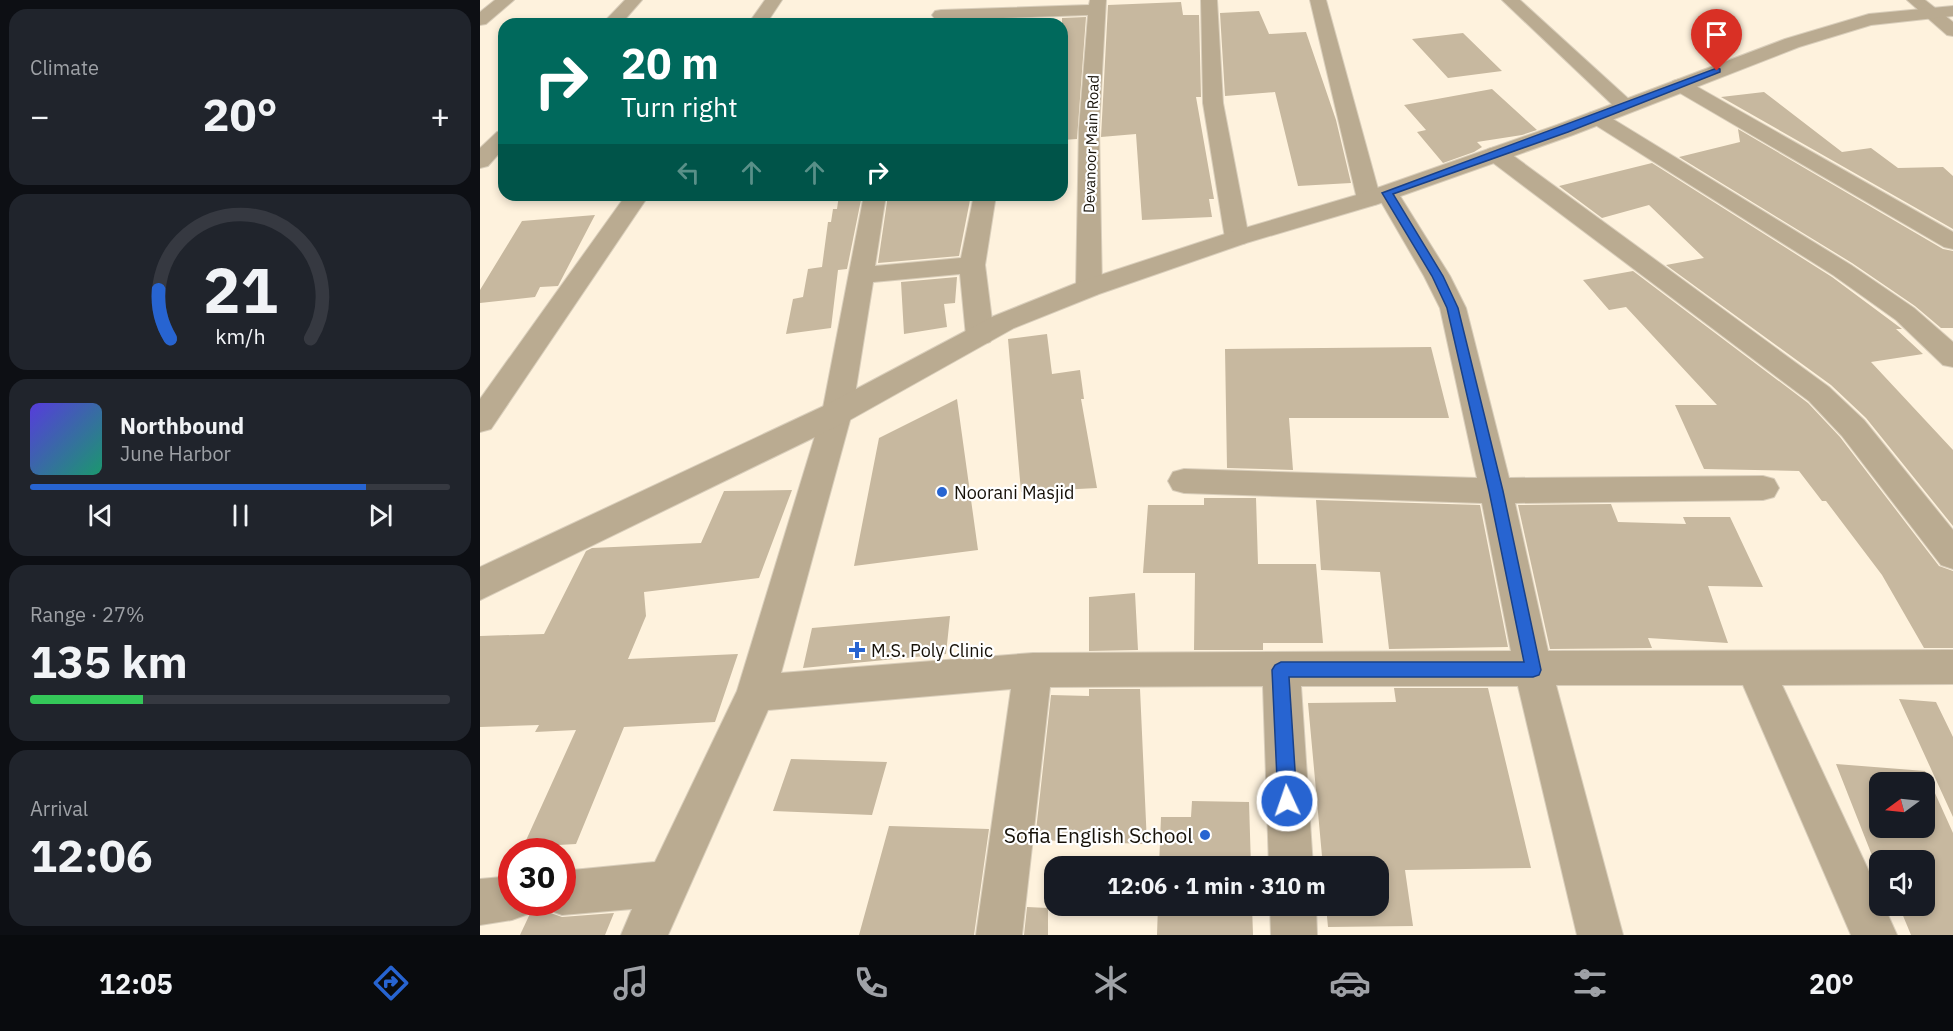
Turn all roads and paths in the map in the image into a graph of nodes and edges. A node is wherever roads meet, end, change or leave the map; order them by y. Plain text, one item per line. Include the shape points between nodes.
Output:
1 (506, 0) edge
2 (634, 0) edge
3 (774, 0) edge
4 (1209, 0) edge
5 (1318, 0) edge
6 (1510, 0) edge
7 (1098, 5) edge
8 (1933, 8) edge
9 (1018, 12) edge
10 (941, 13) edge
11 (617, 18) edge
12 (761, 18) edge
13 (480, 20) edge
14 (1953, 31) edge
15 (1680, 85) junction
16 (1625, 106) junction
17 (1596, 117) junction
18 (498, 142) edge
19 (1496, 154) junction
20 (480, 161) edge
21 (1378, 196) junction
22 (634, 201) edge
23 (875, 201) edge
24 (984, 201) edge
25 (1237, 238) junction
26 (1953, 242) edge
27 (972, 265) junction
28 (860, 275) junction
29 (1089, 288) junction
30 (980, 336) junction
31 (1953, 357) edge
32 (837, 413) junction
33 (480, 421) edge
34 (1184, 481) dead end
35 (1763, 488) dead end
36 (1496, 491) junction
37 (1953, 555) edge
38 (480, 584) edge
39 (1953, 667) edge
40 (1755, 668) junction
41 (1034, 670) junction
42 (1281, 670) junction
43 (1533, 670) junction
44 (756, 693) junction
45 (1290, 856) edge
46 (669, 883) junction
47 (576, 892) edge
48 (498, 900) edge
49 (480, 902) edge
50 (1293, 916) edge
51 (644, 935) edge
52 (999, 935) edge
53 (1294, 935) edge
54 (1600, 935) edge
55 (1874, 935) edge

1 - 13 street
2 - 11 street
3 - 12 street
4 - 25 street via 1213,103
5 - 21 street
6 - 16 street
7 - 9 street
7 - 29 street, Devanoor Main Road via 1089,128
8 - 14 street
8 - 15 street via 1869,20 1792,42
9 - 10 street
15 - 16 street
15 - 26 street
16 - 17 street
17 - 19 street
17 - 31 street via 1842,270 1905,314
18 - 20 street
19 - 21 street
19 - 37 street via 1819,394 1853,428
21 - 25 street
21 - 36 street via 1437,276 1453,308
22 - 33 street
23 - 28 street
24 - 27 street
25 - 29 street
27 - 28 street
27 - 30 street
28 - 32 street
29 - 30 street via 1004,322
30 - 32 street
32 - 38 street
32 - 44 street
34 - 36 street
35 - 36 street
36 - 43 street
39 - 40 street
40 - 43 street
40 - 55 street
41 - 42 street
41 - 44 street
41 - 52 street
42 - 43 street
42 - 45 street
43 - 54 street
44 - 46 street
46 - 47 street
46 - 51 street
48 - 49 street
50 - 53 street

